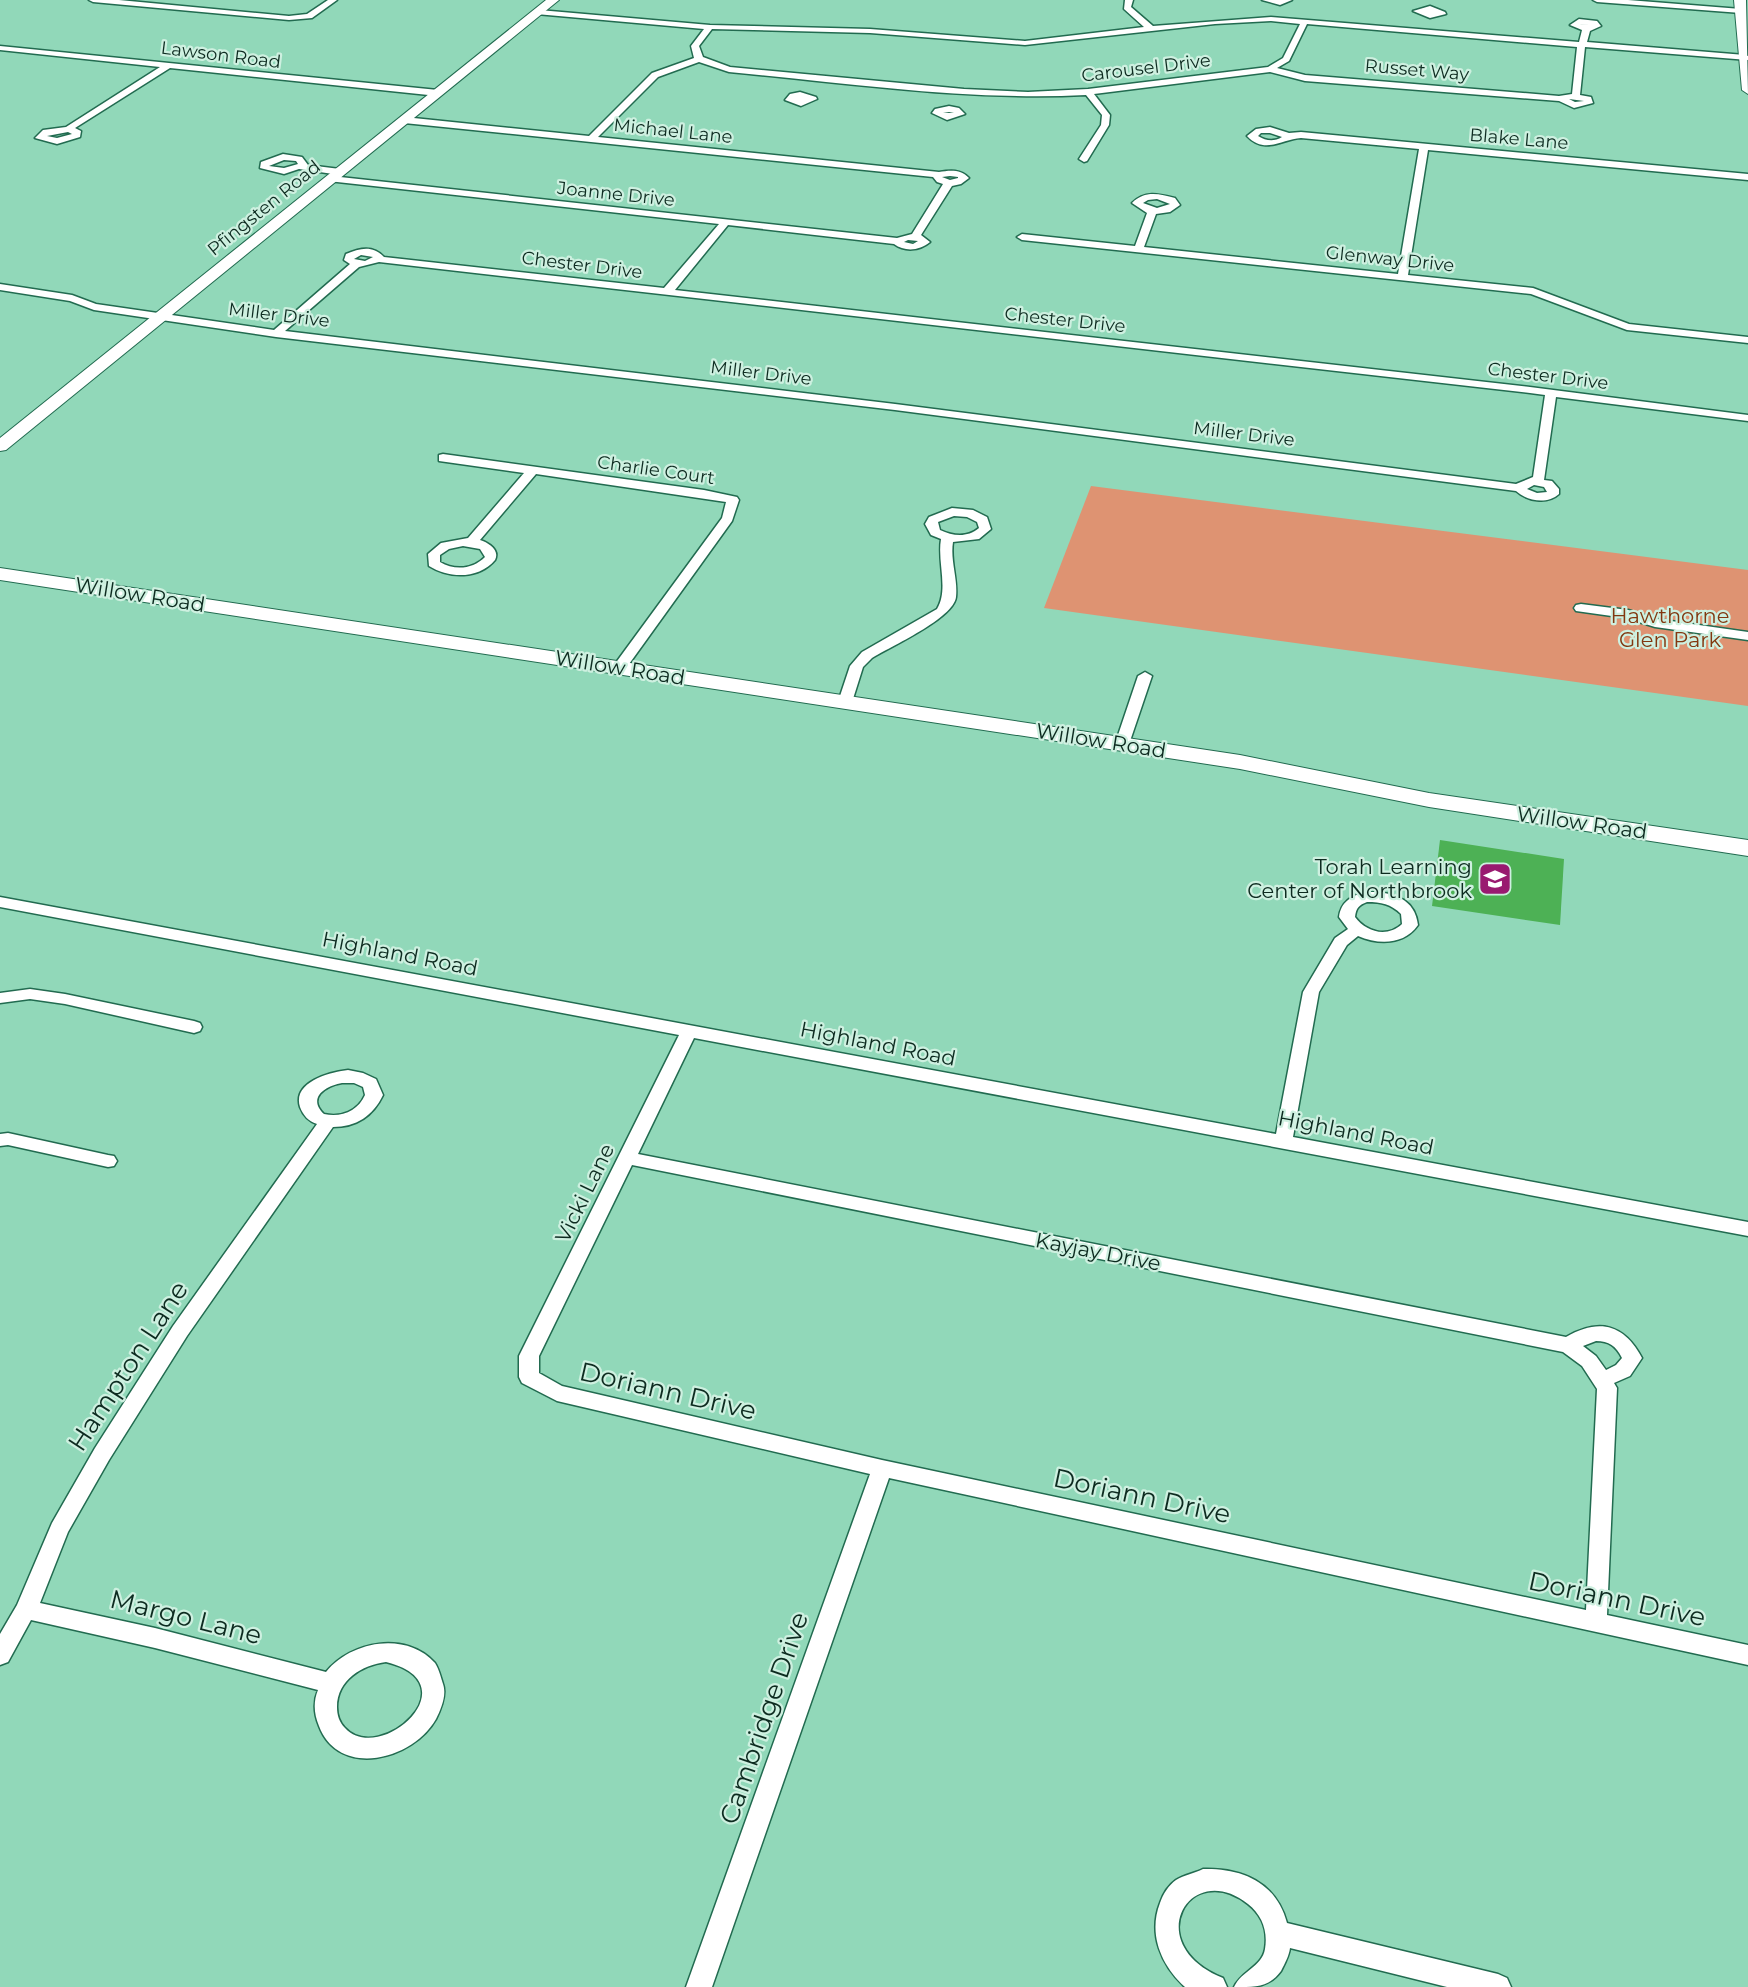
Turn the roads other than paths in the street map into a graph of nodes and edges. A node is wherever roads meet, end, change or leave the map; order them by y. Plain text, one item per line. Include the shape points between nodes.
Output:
1 (93, 0) edge
2 (333, 0) edge
3 (554, 0) edge
4 (1129, 0) edge
5 (1266, 0) edge
6 (1288, 0) edge
7 (1597, 0) edge
8 (1276, 3) junction
9 (1741, 6) edge
10 (539, 12) junction
11 (1430, 16) dead end
12 (1271, 19) junction
13 (1305, 21) junction
14 (710, 27) junction
15 (1586, 28) dead end
16 (1151, 29) junction
17 (1426, 31) junction
18 (1582, 44) junction
19 (0, 48) edge
20 (1745, 58) junction
21 (699, 59) junction
22 (169, 65) junction
23 (1270, 69) junction
24 (819, 79) junction
25 (1748, 90) edge
26 (964, 92) junction
27 (1088, 92) junction
28 (438, 93) junction
29 (804, 95) dead end
30 (1576, 96) junction
31 (1561, 99) junction
32 (953, 109) dead end
33 (404, 120) junction
34 (68, 129) dead end
35 (1287, 136) dead end
36 (591, 139) junction
37 (1424, 147) junction
38 (1084, 159) dead end
39 (300, 167) dead end
40 (939, 175) junction
41 (335, 176) junction
42 (1748, 177) edge
43 (949, 183) junction
44 (1153, 210) dead end
45 (726, 222) junction
46 (1022, 237) dead end
47 (1138, 250) junction
48 (1403, 277) junction
49 (0, 287) edge
50 (668, 292) junction
51 (159, 318) junction
52 (276, 334) junction
53 (1748, 340) edge
54 (1551, 393) junction
55 (1748, 418) edge
56 (0, 446) edge
57 (443, 458) dead end
58 (532, 471) junction
59 (1538, 482) junction
60 (1520, 488) junction
61 (948, 538) dead end
62 (472, 542) dead end
63 (0, 574) edge
64 (1581, 608) dead end
65 (1748, 636) edge
66 (619, 668) junction
67 (1144, 676) dead end
68 (845, 702) junction
69 (1122, 744) junction
70 (1240, 762) junction
71 (1748, 829) edge
72 (1748, 848) edge
73 (0, 902) edge
74 (1357, 929) dead end
75 (0, 998) edge
76 (194, 1027) dead end
77 (689, 1031) junction
78 (328, 1121) dead end
79 (0, 1140) edge
80 (1283, 1142) junction
81 (627, 1158) junction
82 (108, 1161) dead end
83 (1748, 1229) edge
84 (1568, 1345) junction
85 (529, 1377) joint
86 (1601, 1379) junction
87 (882, 1468) junction
88 (26, 1609) junction
89 (1596, 1622) junction
90 (0, 1655) edge
91 (1748, 1655) edge
92 (332, 1684) junction
93 (1279, 1933) junction
94 (699, 1987) edge
95 (1214, 1987) edge
96 (1247, 1987) edge
97 (1498, 1987) edge

1 - 2 street via 302,18
3 - 10 main road, Pfingsten Road
4 - 16 street via 1127,7
5 - 8 street
6 - 8 street
7 - 9 street
8 - 12 street
9 - 20 main road
10 - 14 street
10 - 28 main road, Pfingsten Road
11 - 17 street
12 - 13 street
12 - 16 street
13 - 17 street
13 - 23 street via 1286,59
14 - 16 street via 860,31 1025,43
14 - 21 street via 695,46
15 - 18 street
17 - 18 street
18 - 20 street
18 - 30 street
19 - 22 street, Lawson Road
20 - 25 main road
21 - 24 street, Carousel Drive via 729,69
21 - 36 street via 655,75
22 - 28 street, Lawson Road
22 - 34 street
23 - 27 street, Carousel Drive
23 - 31 street, Russet Way via 1305,78
24 - 26 street, Carousel Drive
24 - 29 street
26 - 27 street, Carousel Drive
26 - 32 street
27 - 38 street via 1106,115 1105,125
28 - 33 main road, Pfingsten Road
30 - 31 street
30 - 31 street via 1588,99 1589,103 1574,105
33 - 36 street, Michael Lane
33 - 41 main road, Pfingsten Road
35 - 37 street, Blake Lane
36 - 40 street, Michael Lane
37 - 42 street, Blake Lane
37 - 48 street
39 - 41 street, Joanne Drive
40 - 43 street via 938,180
40 - 43 street, Michael Lane via 950,172 963,176 961,181
41 - 45 street, Joanne Drive
41 - 51 main road, Pfingsten Road
43 - 45 street, Joanne Drive via 915,237 898,241
44 - 47 street
45 - 50 street
46 - 47 street, Glenway Drive
47 - 48 street, Glenway Drive
48 - 53 street, Glenway Drive via 1533,291 1627,327
49 - 51 street, Miller Drive
50 - 52 street, Chester Drive via 378,259 357,263
50 - 54 street, Chester Drive
51 - 52 street, Miller Drive
51 - 56 main road, Pfingsten Road
52 - 60 street, Miller Drive via 883,406
54 - 55 street, Chester Drive
54 - 59 street
57 - 58 street, Charlie Court
58 - 62 street
58 - 66 street, Charlie Court via 734,500 728,518
59 - 60 street via 1528,482
59 - 60 street, Miller Drive via 1551,487 1553,494 1534,496
61 - 68 street via 945,553 950,599 946,606 927,622 867,654 857,666
63 - 66 main road, Willow Road
64 - 65 street
66 - 68 main road, Willow Road
67 - 69 street
68 - 69 main road, Willow Road
69 - 70 main road, Willow Road
70 - 71 main road, Willow Road via 1409,779
70 - 72 main road, Willow Road via 1429,800
73 - 77 street, Highland Road
74 - 80 street via 1341,942 1311,992
75 - 76 street via 30,994 53,997
77 - 80 street, Highland Road
77 - 81 street, Vicki Lane
78 - 88 street, Hampton Lane via 180,1331 108,1444 59,1529
79 - 82 street
80 - 83 street, Highland Road
81 - 84 street, Kayjay Drive
81 - 85 street, Vicki Lane via 529,1356
84 - 86 street, Kayjay Drive via 1589,1361
84 - 86 street via 1593,1334 1621,1339 1627,1345 1632,1358 1627,1367 1619,1375
85 - 87 street, Doriann Drive via 557,1393
86 - 89 street, Kayjay Drive via 1607,1388
87 - 89 street, Doriann Drive
87 - 94 street, Cambridge Drive
88 - 90 street, Hampton Lane
88 - 92 street, Margo Lane
89 - 91 street, Doriann Drive
92 - 92 street via 325,1704 327,1722 336,1735 355,1747 384,1747 405,1738 426,1718 433,1701 432,1679 424,1666 398,1653 363,1657 339,1673
93 - 95 street via 1274,1917 1251,1890 1218,1879 1187,1887 1168,1912 1168,1946 1177,1963 1191,1976
93 - 96 street via 1272,1967 1261,1980
93 - 97 street

